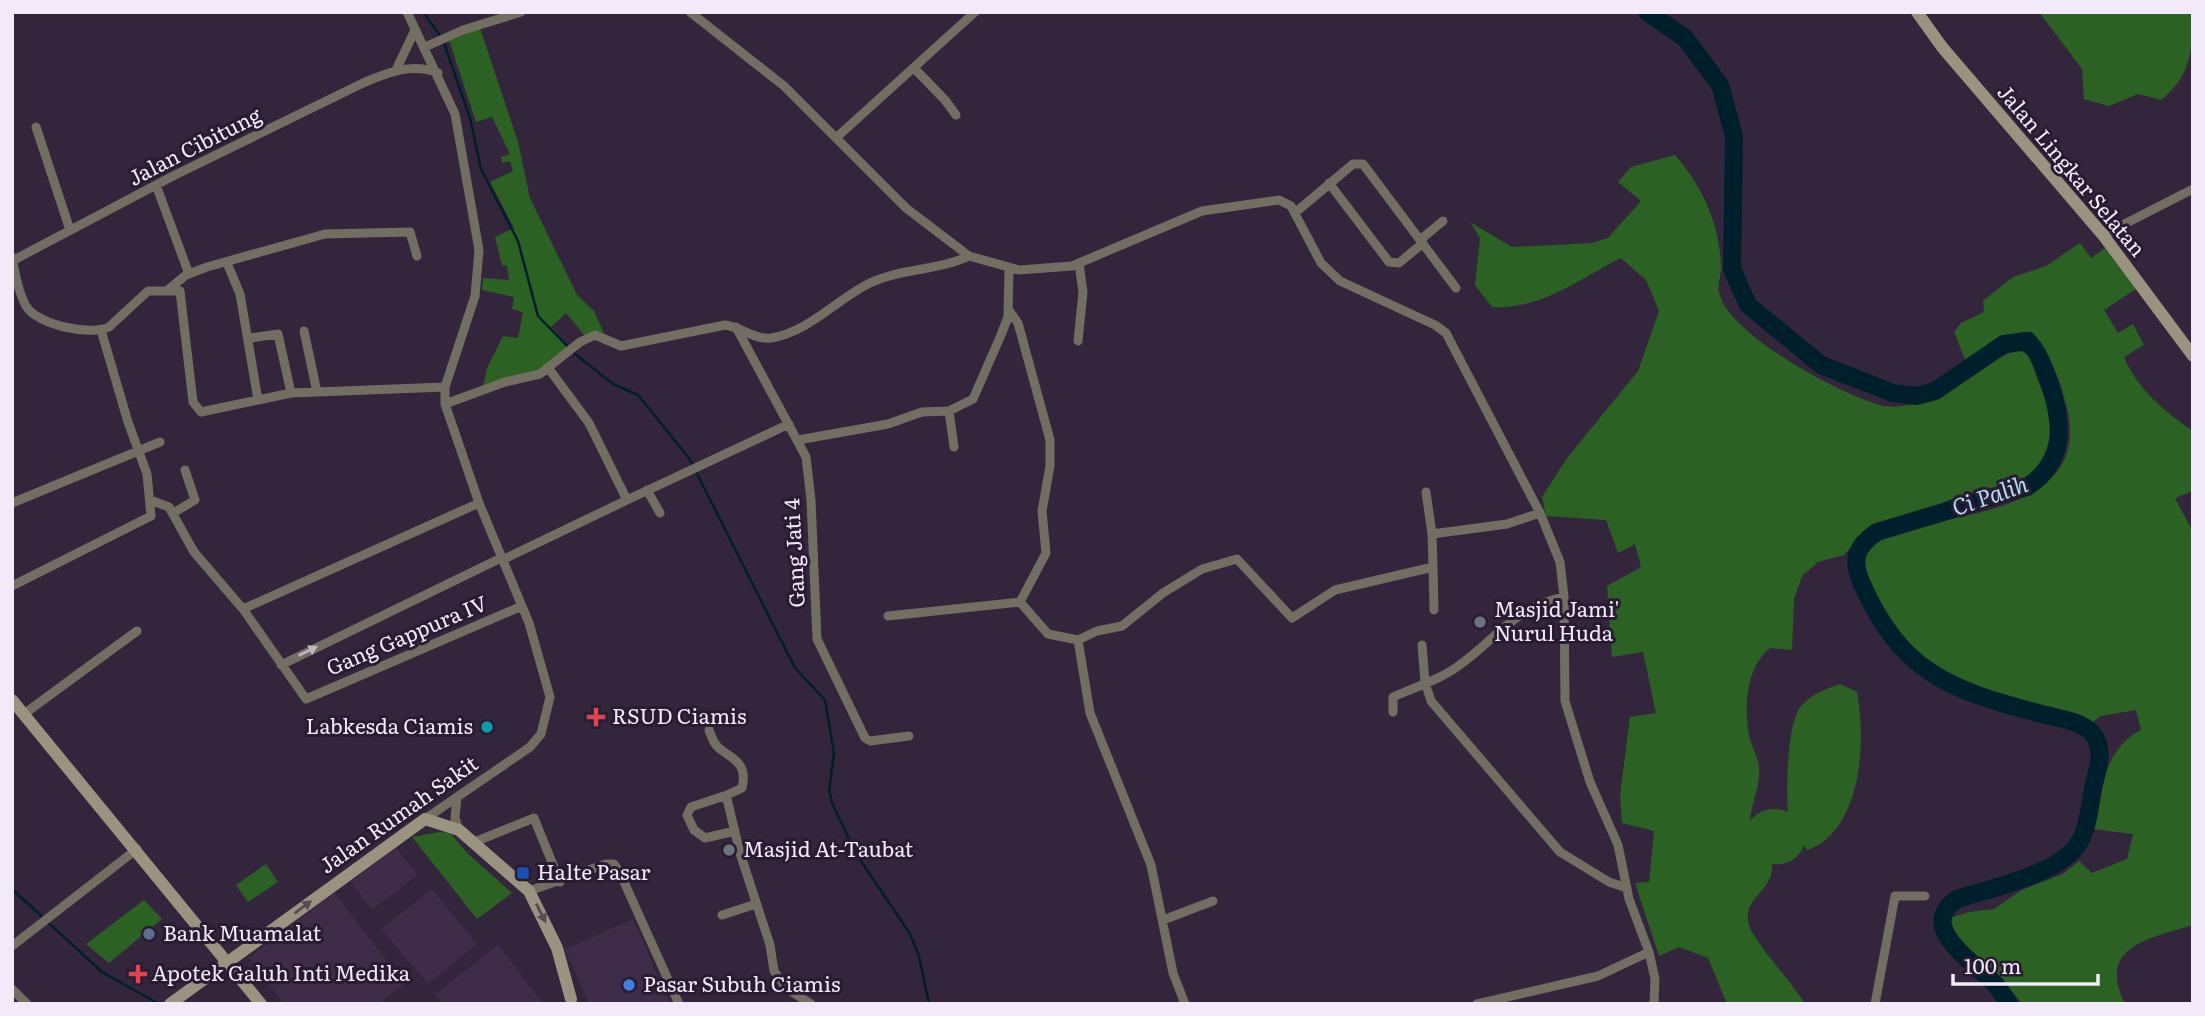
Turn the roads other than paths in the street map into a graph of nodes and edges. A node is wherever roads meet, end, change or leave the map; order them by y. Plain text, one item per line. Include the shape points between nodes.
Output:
1 (407, 12) edge
2 (521, 12) edge
3 (690, 12) edge
4 (975, 12) edge
5 (1917, 12) edge
6 (415, 30) junction
7 (425, 47) junction
8 (914, 68) junction
9 (396, 70) junction
10 (438, 73) junction
11 (956, 115) dead end
12 (36, 127) dead end
13 (837, 137) junction
14 (1329, 183) junction
15 (156, 185) junction
16 (2193, 189) edge
17 (1296, 212) junction
18 (1443, 221) dead end
19 (70, 230) junction
20 (2103, 235) junction
21 (1422, 242) junction
22 (417, 256) dead end
23 (969, 256) junction
24 (12, 260) edge
25 (227, 263) junction
26 (1079, 264) junction
27 (1009, 268) junction
28 (190, 274) junction
29 (1456, 288) dead end
30 (169, 289) junction
31 (1008, 309) junction
32 (736, 327) junction
33 (102, 330) junction
34 (304, 331) dead end
35 (250, 338) junction
36 (1078, 341) dead end
37 (2192, 353) edge
38 (549, 369) junction
39 (445, 387) junction
40 (317, 392) junction
41 (291, 393) junction
42 (258, 400) junction
43 (445, 404) junction
44 (949, 411) junction
45 (789, 424) junction
46 (798, 440) junction
47 (160, 442) dead end
48 (954, 447) dead end
49 (139, 450) junction
50 (185, 470) dead end
51 (647, 490) junction
52 (1426, 492) dead end
53 (150, 500) junction
54 (627, 500) junction
55 (12, 503) edge
56 (479, 503) junction
57 (173, 513) junction
58 (660, 513) dead end
59 (1540, 513) junction
60 (1432, 534) junction
61 (502, 559) junction
62 (1433, 567) junction
63 (12, 586) edge
64 (1564, 597) junction
65 (1020, 602) junction
66 (522, 606) junction
67 (243, 609) junction
68 (1434, 610) dead end
69 (888, 616) dead end
70 (137, 631) dead end
71 (1078, 640) junction
72 (1422, 645) dead end
73 (281, 665) junction
74 (1425, 682) junction
75 (12, 700) edge
76 (1393, 712) dead end
77 (24, 714) junction
78 (709, 730) dead end
79 (909, 736) dead end
80 (727, 795) junction
81 (457, 797) junction
82 (425, 819) junction
83 (459, 830) junction
84 (735, 831) junction
85 (472, 843) junction
86 (137, 849) junction
87 (560, 882) junction
88 (1627, 888) junction
89 (528, 891) junction
90 (1924, 896) dead end
91 (1213, 901) dead end
92 (756, 904) junction
93 (722, 915) dead end
94 (1163, 920) junction
95 (12, 946) edge
96 (1649, 952) junction
97 (229, 962) junction
98 (12, 989) edge
99 (570, 1002) edge
100 (27, 1004) edge
101 (170, 1004) edge
102 (261, 1004) edge
103 (679, 1004) edge
104 (811, 1004) edge
105 (1185, 1004) edge
106 (1477, 1004) edge
107 (1654, 1004) edge
108 (1875, 1004) edge

1 - 6 street, Jalan Rumah Sakit
2 - 7 street
3 - 13 street via 784,86
4 - 8 street
5 - 20 street, Jalan Lingkar Selatan
6 - 7 street, Jalan Rumah Sakit
6 - 9 street
7 - 10 street, Jalan Rumah Sakit
8 - 11 street
8 - 13 street
9 - 10 street
9 - 15 street, Jalan Cibitung
10 - 39 street, Jalan Rumah Sakit via 455,114 479,250 475,296
12 - 19 street
13 - 23 street via 906,208
14 - 17 street
14 - 21 street via 1353,164 1363,164
14 - 21 street via 1392,264
15 - 19 street, Jalan Cibitung
15 - 28 street
16 - 20 street
17 - 26 street via 1279,201 1225,205
17 - 59 street via 1321,262 1340,281 1435,325 1451,339
18 - 21 street
19 - 24 street, Jalan Cibitung
20 - 37 street, Jalan Lingkar Selatan
21 - 29 street
22 - 25 street via 409,231 342,232
23 - 27 street
23 - 32 street via 877,280 788,333 761,338
24 - 33 street via 33,314 80,331
25 - 28 street
25 - 35 street via 239,290
26 - 27 street
26 - 36 street via 1083,292
27 - 31 street
28 - 30 street
30 - 33 street via 144,294 117,322
30 - 42 street via 182,295 188,371 197,410
31 - 44 street via 973,399
31 - 65 street via 1018,323 1050,440 1041,510 1046,553
32 - 38 street via 701,328 621,346 598,335
32 - 45 street, Gang Jati 4
33 - 49 street
34 - 40 street
35 - 41 street via 278,334
35 - 42 street
38 - 43 street
38 - 54 street via 589,423
39 - 40 street
39 - 43 street, Jalan Rumah Sakit
40 - 41 street
41 - 42 street
43 - 56 street, Jalan Rumah Sakit
44 - 46 street via 922,412 888,424
44 - 48 street
45 - 46 street, Gang Jati 4
45 - 51 street
46 - 79 street, Gang Jati 4 via 807,462 811,500 818,642 865,738
47 - 49 street
49 - 53 street
49 - 55 street
50 - 57 street via 195,500
51 - 54 street
51 - 58 street
52 - 60 street
53 - 57 street via 167,505
53 - 63 street via 147,520
54 - 61 street
56 - 61 street, Jalan Rumah Sakit
56 - 67 street
57 - 67 street via 194,552
59 - 60 street via 1507,524
59 - 64 street via 1560,562
60 - 62 street
61 - 66 street, Jalan Rumah Sakit
73 -> 61 street
62 - 68 street
62 - 71 street via 1335,590 1292,618 1240,560 1233,559 1202,569 1122,626
64 - 74 street via 1529,607 1459,666
64 - 88 street via 1565,701 1590,782 1618,845
65 - 69 street
65 - 71 street via 1048,634
66 - 73 street, Gang Gappura IV via 306,699
66 - 81 street, Jalan Rumah Sakit via 551,697 541,734 530,747
67 - 73 street
70 - 77 street
71 - 94 street via 1090,713 1151,865
72 - 74 street
74 - 76 street via 1393,697
74 - 88 street via 1431,701 1560,852
75 - 77 street
77 - 86 street
78 - 80 street via 718,748 734,756 744,779 742,788
80 - 84 street
80 - 84 street via 691,807 687,815 694,830 705,838
81 - 82 street, Jalan Rumah Sakit
81 - 83 street
82 - 83 street
97 -> 82 street, Jalan Rumah Sakit
83 - 85 street
84 - 92 street
85 - 87 street via 534,818
85 - 89 street
86 - 95 street
86 - 97 street
87 - 89 street
87 - 103 street via 614,864
88 - 96 street
89 -> 99 street via 553,939
90 - 108 street via 1895,896
91 - 94 street
92 - 93 street
92 - 104 street via 779,981
94 - 105 street via 1173,973
96 - 106 street via 1598,976
96 - 107 street
97 - 101 street, Jalan Rumah Sakit
97 - 102 street
98 - 100 street

